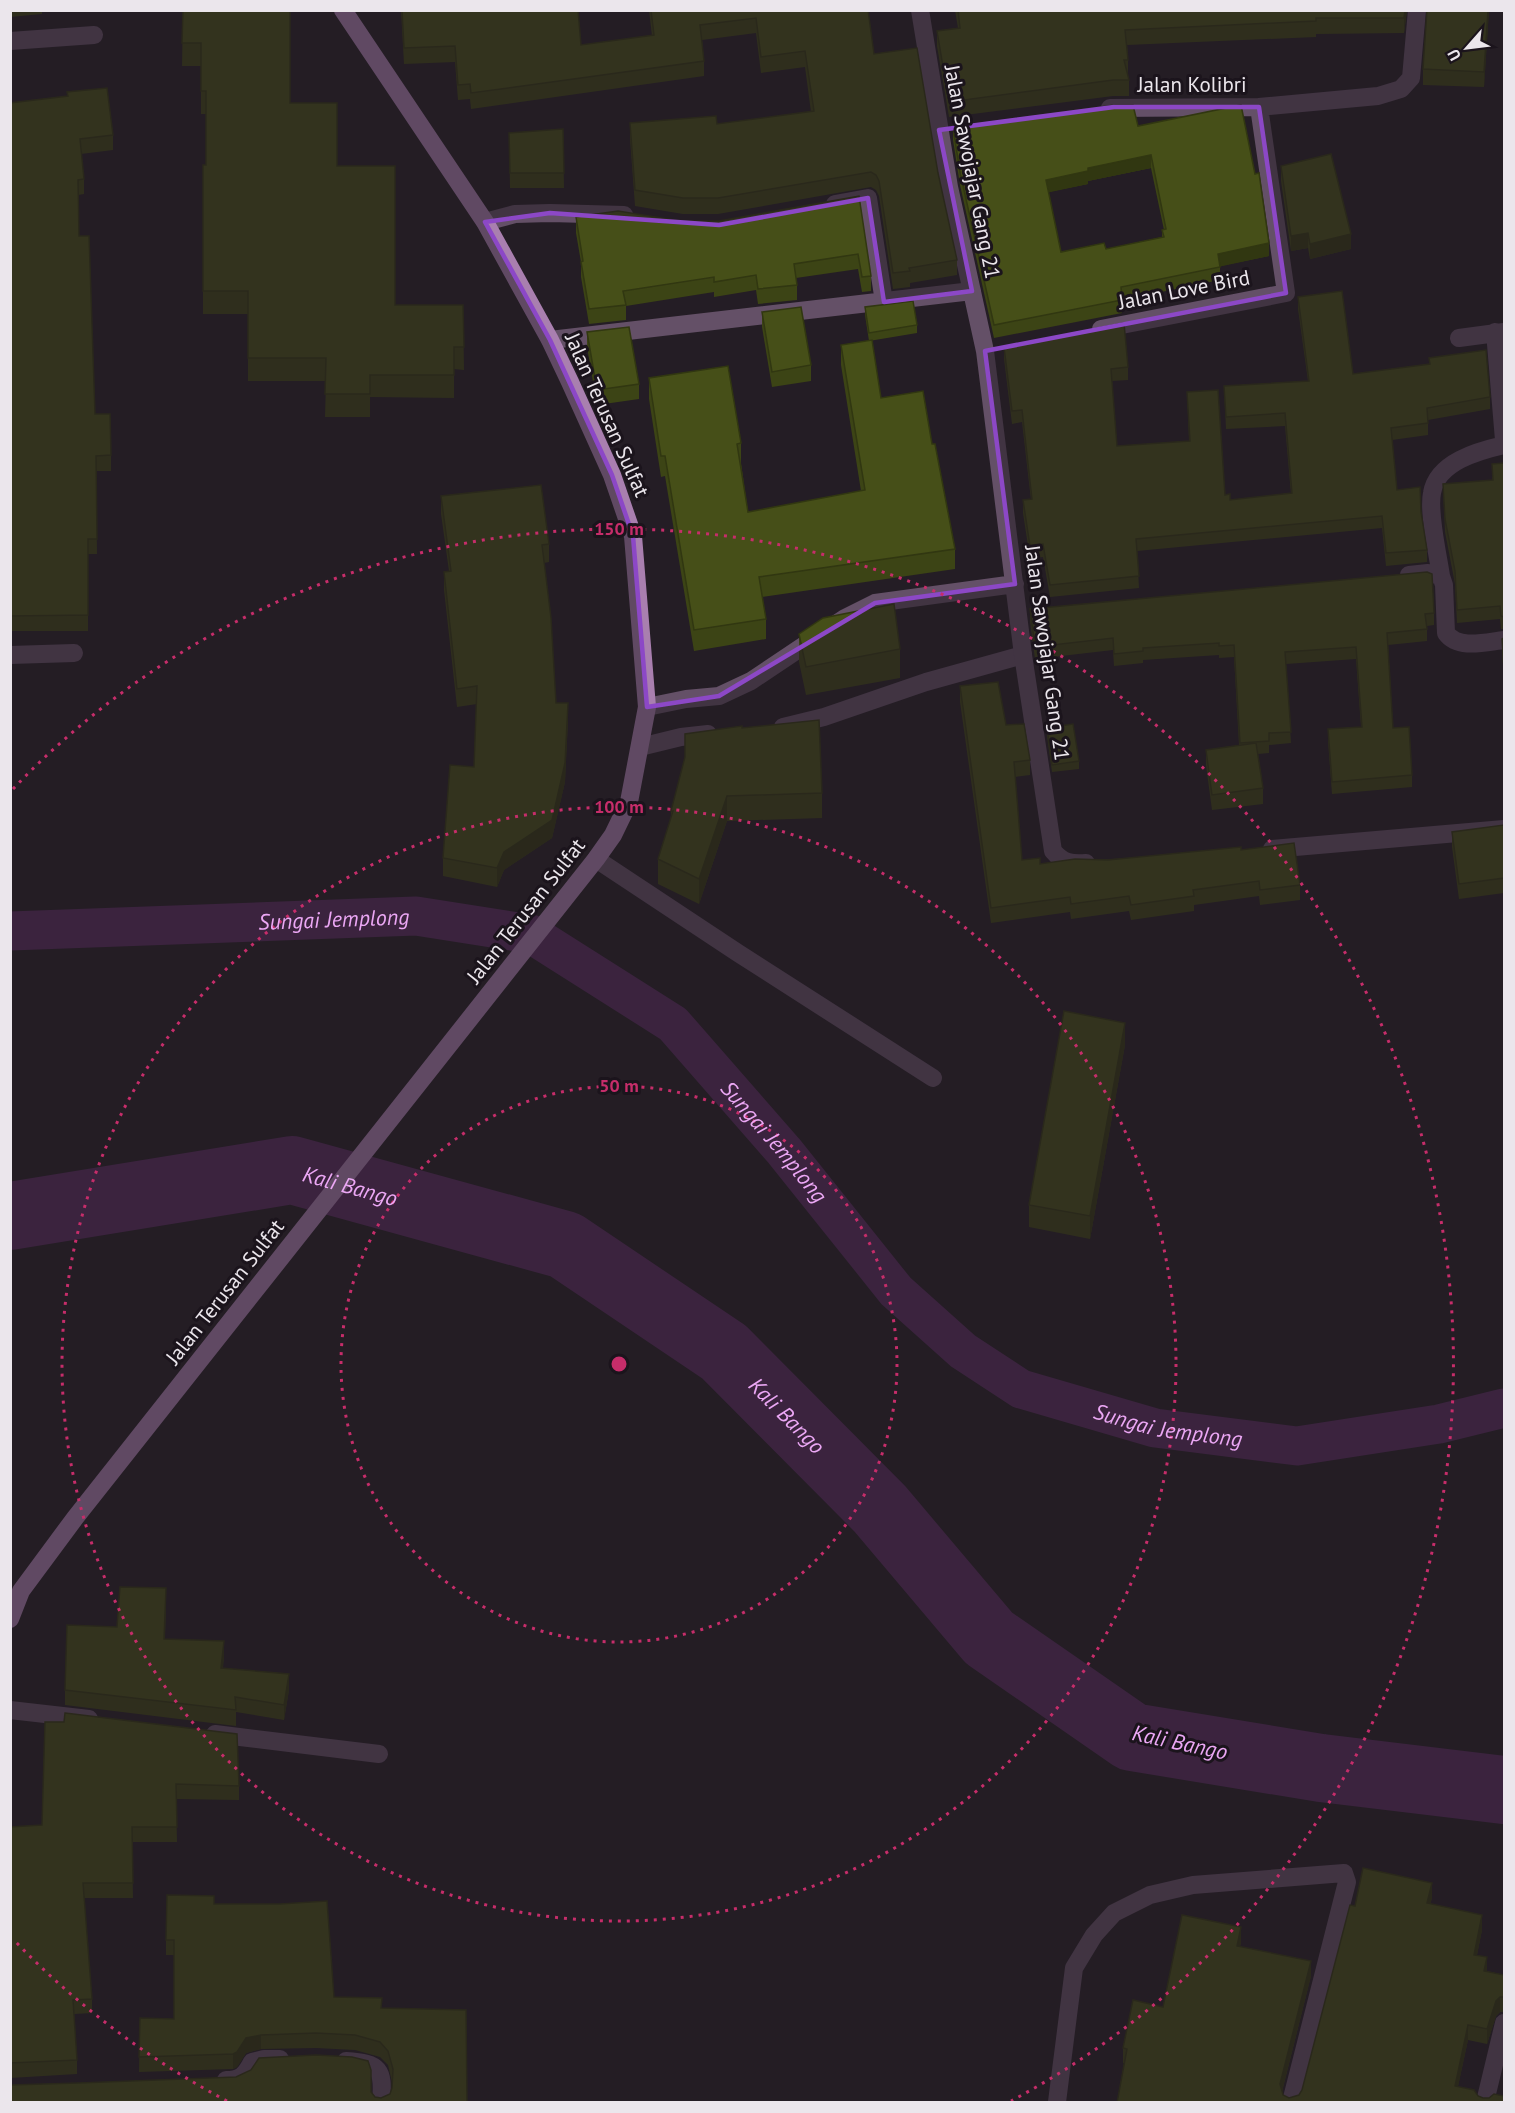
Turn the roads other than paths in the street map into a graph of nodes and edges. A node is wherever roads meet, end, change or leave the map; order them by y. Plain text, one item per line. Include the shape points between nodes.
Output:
1 (343, 10) edge
2 (920, 10) edge
3 (1416, 10) edge
4 (94, 35) dead end
5 (10, 41) edge
6 (1259, 107) junction
7 (1091, 110) edge
8 (962, 127) edge
9 (939, 130) junction
10 (822, 207) edge
11 (638, 218) edge
12 (485, 222) junction
13 (972, 291) junction
14 (1286, 293) joint
15 (884, 302) junction
16 (1089, 331) edge
17 (1500, 332) edge
18 (1459, 338) dead end
19 (550, 340) junction
20 (1008, 347) edge
21 (985, 351) junction
22 (1504, 440) edge
23 (1504, 445) edge
24 (1393, 576) edge
25 (1441, 576) junction
26 (1015, 584) junction
27 (1504, 640) edge
28 (74, 652) dead end
29 (10, 655) edge
30 (1023, 655) junction
31 (646, 707) junction
32 (762, 729) edge
33 (720, 732) edge
34 (640, 747) junction
35 (1504, 829) edge
36 (1254, 850) edge
37 (596, 859) junction
38 (1099, 863) edge
39 (933, 1078) dead end
40 (10, 1619) edge
41 (10, 1710) edge
42 (108, 1721) edge
43 (202, 1732) edge
44 (379, 1754) dead end
45 (1504, 2023) edge
46 (299, 2060) edge
47 (333, 2060) edge
48 (212, 2081) edge
49 (381, 2103) edge
50 (1057, 2103) edge
51 (1292, 2103) edge
52 (1485, 2103) edge

1 - 12 main road, Jalan Terusan Sulfat
2 - 9 street, Jalan Sawojajar Gang 21
3 - 6 street via 1411,78 1401,89 1378,96
4 - 5 street
6 - 7 street, Jalan Kolibri
6 - 14 street, Jalan Kolibri
8 - 9 street
9 - 13 street, Jalan Sawojajar Gang 21
10 - 15 street via 868,198
11 - 12 street via 550,213 515,214
12 - 19 main road, Jalan Terusan Sulfat
13 - 15 street
13 - 21 street, Jalan Sawojajar Gang 21
14 - 16 street, Jalan Love Bird
15 - 19 street
17 - 18 street
17 - 22 street
19 - 31 main road, Jalan Terusan Sulfat via 612,475 633,536
20 - 21 street
21 - 26 street, Jalan Sawojajar Gang 21
23 - 25 street via 1476,452 1436,479 1431,494
24 - 25 street
25 - 27 street via 1446,633 1450,639 1456,643
26 - 30 street, Jalan Sawojajar Gang 21 via 1024,611
26 - 31 street via 874,603 751,681 719,696
28 - 29 street
30 - 32 street via 926,682 824,717
30 - 38 street, Jalan Sawojajar Gang 21 via 1053,851 1062,861 1072,864
31 - 34 main road, Jalan Terusan Sulfat
33 - 34 street
34 - 37 main road, Jalan Terusan Sulfat via 630,802 614,835
35 - 36 street
37 - 39 street
37 - 40 main road, Jalan Terusan Sulfat via 75,1518 21,1591
41 - 42 street
43 - 44 street
45 - 52 street
46 - 48 street via 264,2059 252,2062 236,2080
47 - 49 street via 367,2062 376,2068 382,2084
50 - 51 street via 1074,1968 1094,1935 1114,1913 1150,1895 1193,1885 1344,1873 1347,1882

